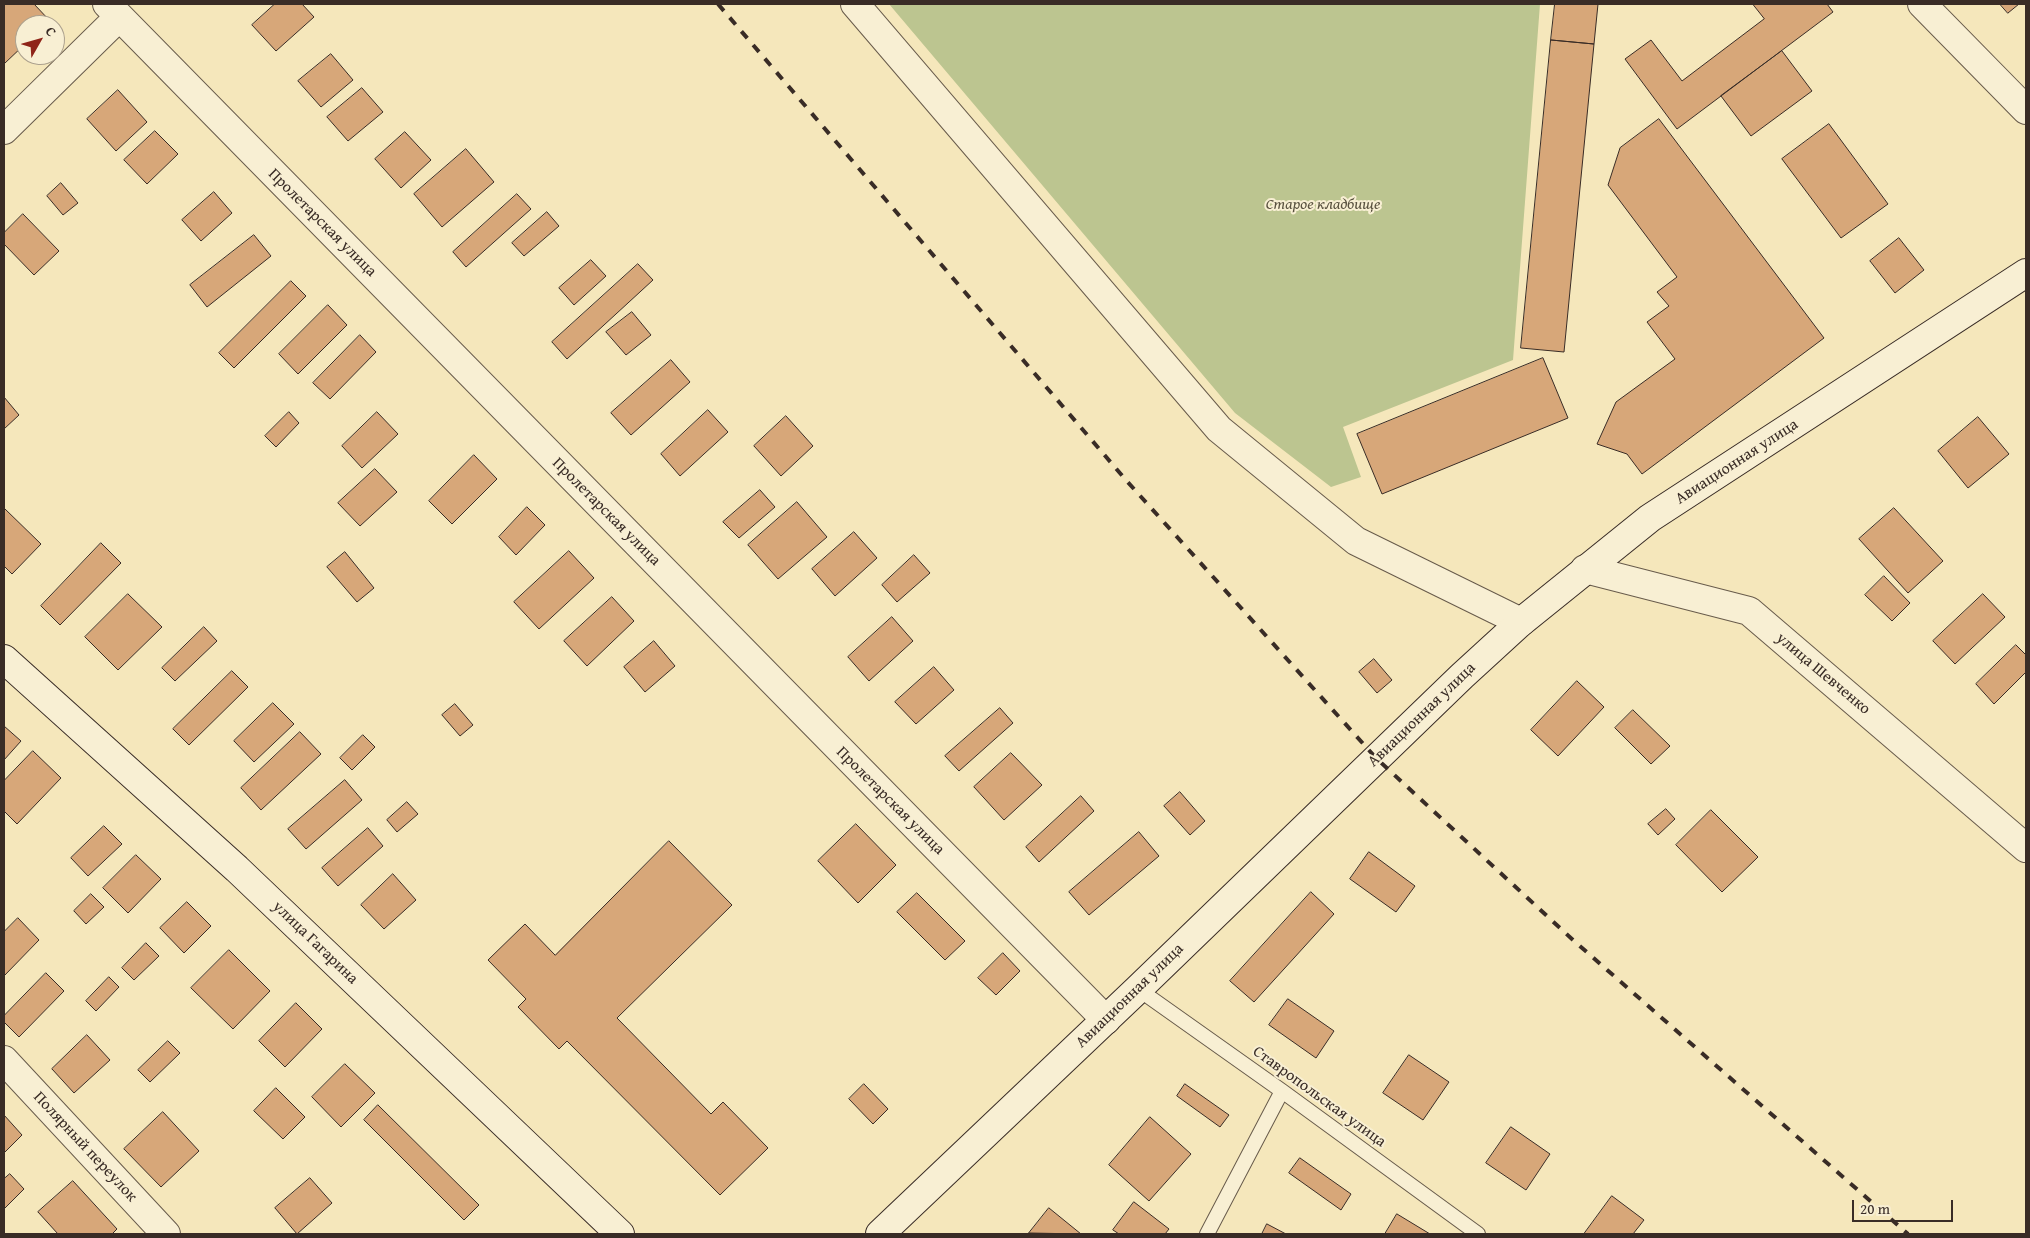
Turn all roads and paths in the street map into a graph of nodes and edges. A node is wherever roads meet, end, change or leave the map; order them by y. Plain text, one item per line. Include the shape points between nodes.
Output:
1 (856, 4) edge
2 (1922, 4) edge
3 (113, 10) edge
4 (2026, 110) edge
5 (4, 130) edge
6 (2026, 273) edge
7 (1584, 569) junction
8 (1521, 622) junction
9 (4, 659) edge
10 (2026, 848) edge
11 (1138, 989) junction
12 (1106, 1020) junction
13 (4, 1060) edge
14 (1282, 1091) junction
15 (166, 1234) edge
16 (620, 1234) edge
17 (880, 1234) edge
18 (1207, 1234) edge
19 (1478, 1234) edge

1 - 8 street via 1218,429 1356,541
2 - 4 street
3 - 5 street
3 - 12 street, Пролетарская улица
6 - 7 street, Авиационная улица via 1650,518
7 - 8 street, Авиационная улица
7 - 10 street, улица Шевченко via 1749,611
8 - 11 street, Авиационная улица
9 - 16 street, улица Гагарина via 237,869
11 - 12 street, Авиационная улица
11 - 14 lane, Ставропольская улица
12 - 17 street, Авиационная улица
13 - 15 street, Полярный переулок
14 - 18 lane
14 - 19 lane, Ставропольская улица

